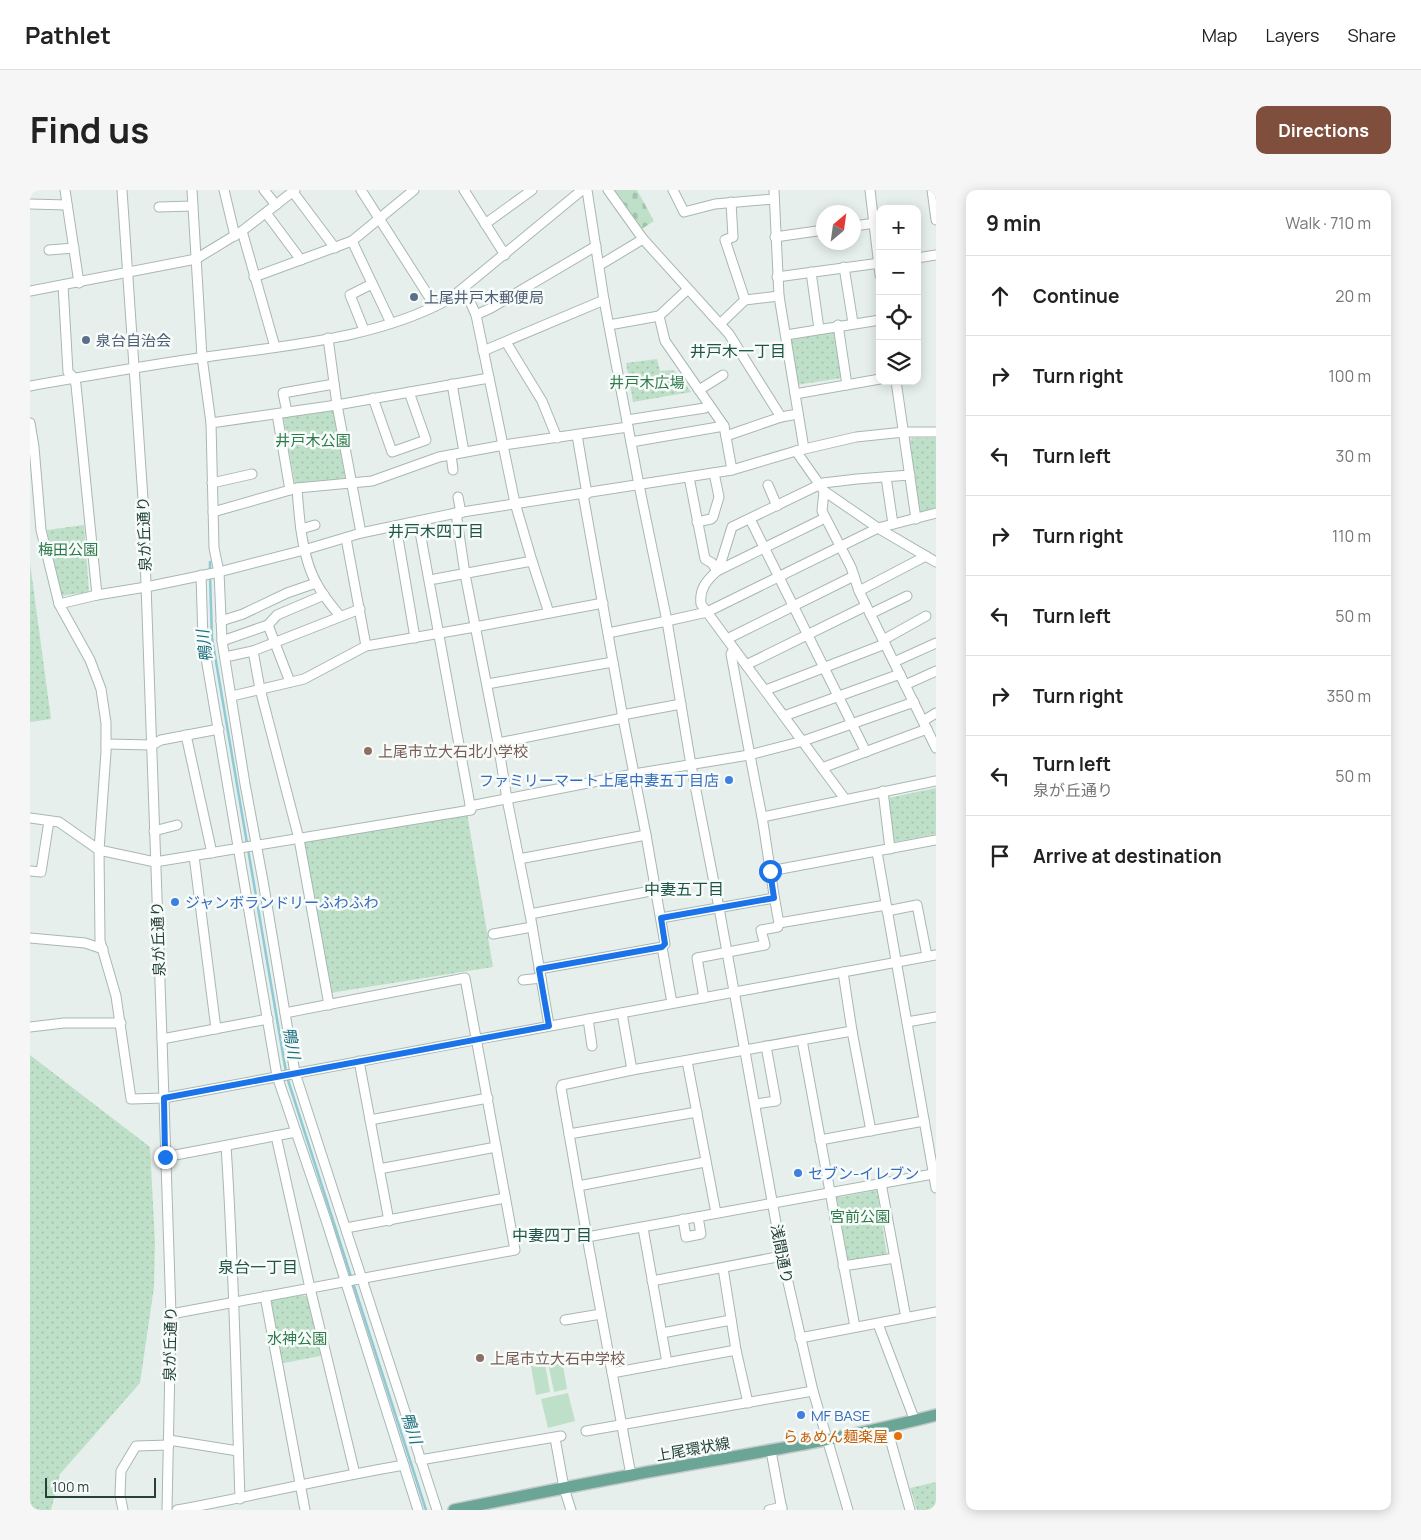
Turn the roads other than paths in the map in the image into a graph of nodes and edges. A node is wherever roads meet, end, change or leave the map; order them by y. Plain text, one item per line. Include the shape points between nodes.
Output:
1 (65, 190) edge
2 (122, 190) edge
3 (192, 190) edge
4 (224, 190) edge
5 (264, 190) edge
6 (361, 190) edge
7 (414, 190) edge
8 (465, 190) edge
9 (532, 190) edge
10 (582, 190) edge
11 (587, 190) edge
12 (608, 190) edge
13 (673, 190) edge
14 (870, 190) edge
15 (294, 191) edge
16 (774, 192) edge
17 (933, 192) edge
18 (731, 202) junction
19 (30, 204) edge
20 (67, 205) junction
21 (276, 205) junction
22 (193, 206) junction
23 (159, 207) dead end
24 (266, 213) junction
25 (381, 219) junction
26 (936, 220) edge
27 (875, 223) junction
28 (486, 224) junction
29 (861, 225) edge
30 (816, 231) edge
31 (238, 233) junction
32 (775, 236) junction
33 (643, 239) junction
34 (352, 241) junction
35 (596, 246) junction
36 (74, 248) junction
37 (334, 248) junction
38 (49, 250) dead end
39 (878, 250) edge
40 (505, 255) junction
41 (936, 255) edge
42 (921, 257) edge
43 (196, 259) junction
44 (301, 260) junction
45 (876, 263) edge
46 (600, 265) junction
47 (844, 267) junction
48 (811, 272) junction
49 (128, 273) junction
50 (254, 277) junction
51 (778, 277) junction
52 (79, 283) junction
53 (372, 284) junction
54 (63, 285) junction
55 (464, 288) junction
56 (687, 290) junction
57 (30, 291) edge
58 (779, 296) junction
59 (604, 300) junction
60 (746, 300) junction
61 (435, 306) junction
62 (476, 315) junction
63 (659, 316) junction
64 (876, 320) edge
65 (391, 323) junction
66 (853, 323) junction
67 (720, 324) junction
68 (609, 325) junction
69 (838, 325) junction
70 (819, 329) junction
71 (364, 330) junction
72 (786, 335) junction
73 (328, 338) junction
74 (506, 342) junction
75 (275, 347) junction
76 (483, 351) junction
77 (202, 357) junction
78 (135, 369) junction
79 (723, 375) dead end
80 (74, 378) junction
81 (489, 378) junction
82 (876, 380) edge
83 (334, 384) junction
84 (452, 384) junction
85 (847, 385) junction
86 (897, 385) edge
87 (30, 386) edge
88 (699, 390) junction
89 (409, 392) junction
90 (795, 394) junction
91 (373, 398) junction
92 (337, 405) junction
93 (709, 405) junction
94 (282, 413) junction
95 (798, 414) junction
96 (781, 417) junction
97 (30, 423) edge
98 (211, 423) junction
99 (627, 424) junction
100 (724, 426) junction
101 (904, 432) junction
102 (936, 432) edge
103 (577, 435) junction
104 (726, 436) junction
105 (557, 438) junction
106 (631, 442) junction
107 (504, 445) junction
108 (32, 447) edge
109 (800, 450) junction
110 (464, 452) junction
111 (451, 455) junction
112 (453, 470) dead end
113 (732, 470) junction
114 (714, 473) junction
115 (252, 474) dead end
116 (910, 475) junction
117 (689, 477) junction
118 (886, 477) junction
119 (212, 483) junction
120 (351, 483) junction
121 (639, 485) junction
122 (768, 485) dead end
123 (821, 488) junction
124 (293, 489) junction
125 (585, 494) junction
126 (458, 497) dead end
127 (515, 503) junction
128 (777, 506) junction
129 (213, 512) junction
130 (458, 513) junction
131 (936, 513) edge
132 (825, 518) junction
133 (750, 519) junction
134 (916, 519) junction
135 (418, 521) junction
136 (697, 522) junction
137 (893, 524) junction
138 (315, 525) dead end
139 (396, 526) junction
140 (878, 528) junction
141 (301, 529) junction
142 (360, 534) junction
143 (346, 538) junction
144 (841, 547) junction
145 (765, 548) junction
146 (304, 550) junction
147 (926, 556) junction
148 (532, 562) junction
149 (936, 562) edge
150 (717, 571) junction
151 (219, 572) junction
152 (465, 574) junction
153 (202, 575) junction
154 (854, 576) junction
155 (778, 577) junction
156 (435, 579) dead end
157 (316, 583) junction
158 (146, 587) junction
159 (859, 591) junction
160 (97, 594) junction
161 (324, 595) junction
162 (907, 596) dead end
163 (603, 603) junction
164 (59, 604) junction
165 (793, 606) junction
166 (360, 609) junction
167 (868, 610) junction
168 (707, 612) junction
169 (550, 613) junction
170 (340, 616) junction
171 (926, 616) dead end
172 (221, 621) junction
173 (667, 622) junction
174 (268, 625) junction
175 (476, 628) junction
176 (608, 633) junction
177 (439, 634) junction
178 (807, 635) junction
179 (415, 638) junction
180 (727, 639) junction
181 (222, 641) junction
182 (274, 642) junction
183 (884, 642) junction
184 (936, 643) edge
185 (366, 646) junction
186 (734, 649) junction
187 (253, 651) junction
188 (225, 657) junction
189 (613, 662) junction
190 (894, 662) junction
191 (746, 665) junction
192 (824, 668) junction
193 (936, 671) edge
194 (900, 674) junction
195 (290, 682) junction
196 (487, 684) junction
197 (905, 685) junction
198 (260, 689) junction
199 (766, 690) junction
200 (232, 696) junction
201 (838, 697) junction
202 (914, 702) junction
203 (681, 704) junction
204 (936, 713) edge
205 (622, 716) junction
206 (784, 716) junction
207 (852, 724) junction
208 (925, 725) junction
209 (219, 729) junction
210 (186, 735) junction
211 (803, 741) junction
212 (498, 743) junction
213 (106, 744) junction
214 (152, 744) junction
215 (936, 748) edge
216 (866, 752) junction
217 (749, 755) junction
218 (691, 765) junction
219 (822, 768) junction
220 (634, 774) junction
221 (936, 781) edge
222 (883, 791) junction
223 (507, 799) junction
224 (845, 799) junction
225 (470, 806) junction
226 (30, 818) edge
227 (762, 818) junction
228 (49, 821) junction
229 (177, 825) dead end
230 (154, 830) junction
231 (646, 835) junction
232 (299, 839) junction
233 (936, 840) edge
234 (256, 845) junction
235 (239, 848) junction
236 (890, 849) junction
237 (99, 850) junction
238 (877, 852) junction
239 (212, 853) junction
240 (194, 856) junction
241 (519, 859) junction
242 (155, 862) junction
243 (30, 870) edge
244 (770, 871) junction
245 (656, 890) junction
246 (774, 898) junction
247 (719, 908) junction
248 (887, 908) junction
249 (530, 914) junction
250 (661, 918) junction
251 (779, 923) junction
252 (532, 926) junction
253 (493, 934) dead end
254 (30, 938) edge
255 (662, 947) junction
256 (103, 949) junction
257 (727, 952) junction
258 (931, 956) edge
259 (896, 963) junction
260 (843, 972) junction
261 (540, 974) junction
262 (523, 980) dead end
263 (734, 993) junction
264 (704, 998) junction
265 (672, 1003) junction
266 (329, 1004) junction
267 (285, 1013) junction
268 (622, 1013) junction
269 (936, 1017) edge
270 (268, 1019) junction
271 (588, 1019) junction
272 (906, 1022) junction
273 (121, 1023) junction
274 (30, 1026) edge
275 (549, 1026) junction
276 (216, 1029) junction
277 (852, 1030) junction
278 (477, 1038) junction
279 (162, 1039) junction
280 (802, 1040) junction
281 (592, 1046) dead end
282 (766, 1046) junction
283 (744, 1050) junction
284 (359, 1061) junction
285 (687, 1061) junction
286 (632, 1070) junction
287 (295, 1073) junction
288 (277, 1076) junction
289 (164, 1098) junction
290 (488, 1098) junction
291 (755, 1104) junction
292 (697, 1112) junction
293 (370, 1120) junction
294 (924, 1121) junction
295 (871, 1131) junction
296 (296, 1132) junction
297 (569, 1134) junction
298 (276, 1136) junction
299 (820, 1140) junction
300 (932, 1142) edge
301 (226, 1146) junction
302 (496, 1147) junction
303 (165, 1157) junction
304 (705, 1162) junction
305 (379, 1169) junction
306 (933, 1174) junction
307 (881, 1183) junction
308 (578, 1186) junction
309 (936, 1188) edge
310 (830, 1193) junction
311 (505, 1198) junction
312 (772, 1203) junction
313 (716, 1214) junction
314 (698, 1217) junction
315 (683, 1220) junction
316 (388, 1221) junction
317 (346, 1228) junction
318 (643, 1228) junction
319 (587, 1237) junction
320 (782, 1256) junction
321 (895, 1258) junction
322 (843, 1266) junction
323 (723, 1268) junction
324 (362, 1278) junction
325 (652, 1281) junction
326 (345, 1282) junction
327 (310, 1288) junction
328 (265, 1296) junction
329 (233, 1302) junction
330 (936, 1312) edge
331 (171, 1314) junction
332 (601, 1314) junction
333 (906, 1318) junction
334 (565, 1320) dead end
335 (731, 1320) junction
336 (878, 1324) junction
337 (854, 1327) junction
338 (662, 1332) junction
339 (800, 1338) junction
340 (736, 1350) junction
341 (666, 1363) junction
342 (612, 1372) junction
343 (813, 1391) junction
344 (748, 1403) junction
345 (936, 1415) edge
346 (915, 1421) junction
347 (622, 1425) junction
348 (887, 1428) junction
349 (586, 1431) dead end
350 (826, 1440) junction
351 (169, 1442) junction
352 (238, 1451) junction
353 (771, 1451) junction
354 (420, 1460) junction
355 (404, 1465) junction
356 (355, 1474) junction
357 (631, 1475) junction
358 (301, 1485) junction
359 (564, 1488) junction
360 (240, 1499) junction
361 (782, 1509) edge
362 (123, 1510) edge
363 (167, 1510) edge
364 (177, 1510) edge
365 (305, 1510) edge
366 (418, 1510) edge
367 (437, 1510) edge
368 (454, 1510) edge
369 (571, 1510) edge
370 (768, 1510) edge
371 (848, 1510) edge
372 (910, 1510) edge

1 - 20 street
2 - 49 street, 泉が丘通り
3 - 22 street
4 - 31 street
5 - 21 street
6 - 25 street
7 - 25 street
8 - 28 street
9 - 28 street
10 - 40 street
11 - 35 street, 浅間通り
12 - 33 street
13 - 18 street via 684,212
14 - 27 street
15 - 21 street
15 - 37 street
16 - 18 street
16 - 32 street
17 - 26 street
18 - 60 street via 733,237 725,240
19 - 20 street
20 - 36 street
21 - 24 street
22 - 23 street
22 - 43 street
24 - 31 street
24 - 44 street
25 - 34 street
25 - 61 street
27 - 29 street
27 - 39 street
28 - 40 street
30 - 32 street
31 - 43 street
31 - 50 street
32 - 51 street
33 - 46 street
33 - 56 street
34 - 37 street
34 - 53 street
35 - 46 street, 浅間通り
35 - 62 street
36 - 38 street
36 - 52 street
37 - 44 street
40 - 55 street
41 - 42 street
43 - 49 street
43 - 77 street
44 - 50 street
45 - 47 street
46 - 59 street, 浅間通り
47 - 48 street
47 - 66 street
48 - 51 street
48 - 70 street
49 - 52 street
49 - 78 street, 泉が丘通り
50 - 75 street
51 - 58 street
52 - 54 street
53 - 65 street
53 - 71 street via 350,295
54 - 57 street
54 - 80 street via 68,372
55 - 61 street
55 - 62 street
56 - 63 street
56 - 67 street
58 - 60 street
58 - 72 street
59 - 68 street, 浅間通り
59 - 74 street
60 - 67 street
61 - 65 street
62 - 76 street
63 - 68 street
63 - 88 street via 665,341
64 - 66 street
65 - 71 street
66 - 69 street
67 - 96 street
68 - 99 street, 浅間通り
69 - 70 street
69 - 85 street
70 - 72 street
71 - 73 street
72 - 90 street
73 - 75 street
73 - 83 street
74 - 76 street
74 - 105 street via 542,401
75 - 77 street
76 - 81 street
77 - 78 street
77 - 98 street
78 - 80 street
78 - 158 street, 泉が丘通り
79 - 88 street
80 - 87 street
80 - 160 street
81 - 84 street
81 - 107 street
82 - 85 street
83 - 92 street
83 - 94 street via 283,393
84 - 89 street
84 - 110 street
85 - 90 street
86 - 101 street
88 - 93 street
89 - 91 street
89 - 91 street via 426,440 392,452
90 - 95 street
91 - 92 street
92 - 94 street
92 - 120 street
93 - 99 street
93 - 100 street
94 - 98 street
94 - 124 street
95 - 96 street
95 - 109 street
96 - 104 street
97 - 108 street
98 - 119 street
99 - 103 street
99 - 106 street, 浅間通り
100 - 104 street
100 - 106 street
101 - 102 street
101 - 109 street via 856,437
101 - 116 street
103 - 105 street
103 - 125 street
104 - 113 street
105 - 107 street
106 - 121 street, 浅間通り
107 - 110 street
107 - 127 street
108 - 164 street via 41,530
109 - 113 street
109 - 123 street
110 - 111 street
111 - 112 street
111 - 120 street via 372,481
113 - 114 street
114 - 117 street
114 - 136 street via 719,497 713,517
115 - 119 street
116 - 118 street
116 - 134 street
117 - 121 street
117 - 136 street
118 - 123 street via 823,483
118 - 137 street
119 - 129 street
120 - 124 street
120 - 142 street
121 - 125 street
121 - 173 street, 浅間通り
122 - 128 street
123 - 128 street
123 - 132 street
123 - 140 street
124 - 129 street
124 - 141 street
125 - 127 street
125 - 163 street
126 - 130 street
127 - 130 street
127 - 148 street
128 - 133 street
129 - 151 street via 214,548
130 - 135 street
130 - 152 street
131 - 134 street
132 - 144 street
132 - 145 street
133 - 145 street
133 - 150 street via 732,527
134 - 137 street
135 - 139 street
135 - 177 street
136 - 150 street via 704,559
137 - 140 street
138 - 141 street
139 - 142 street
139 - 179 street
140 - 144 street
140 - 147 street
141 - 146 street
142 - 143 street
143 - 146 street
143 - 166 street
144 - 154 street
144 - 155 street
145 - 150 street
145 - 155 street
146 - 151 street
146 - 157 street
147 - 149 street
147 - 159 street
148 - 152 street
148 - 169 street
150 - 168 street via 706,581 700,596
151 - 153 street
151 - 172 street
152 - 156 street
152 - 175 street
153 - 158 street
153 - 209 street via 203,640
154 - 159 street
154 - 165 street
155 - 165 street
155 - 168 street
157 - 161 street
157 - 172 street
158 - 160 street
158 - 214 street, 泉が丘通り
159 - 167 street
160 - 164 street
161 - 170 street
161 - 174 street via 277,615
162 - 167 street
163 - 169 street
163 - 176 street
164 - 213 street via 90,660 101,689
165 - 178 street
165 - 180 street
166 - 170 street
166 - 185 street
167 - 178 street
167 - 183 street
168 - 173 street
168 - 180 street
169 - 175 street
170 - 182 street
171 - 183 street
172 - 181 street
173 - 176 street
173 - 203 street, 浅間通り
174 - 181 street
174 - 182 street
175 - 177 street
175 - 196 street
176 - 189 street
177 - 179 street
177 - 225 street
178 - 191 street
178 - 192 street
179 - 185 street
180 - 186 street
181 - 188 street
182 - 187 street
182 - 195 street
183 - 190 street
183 - 192 street
184 - 190 street
185 - 195 street via 304,679
186 - 191 street
186 - 217 street via 731,654
187 - 188 street
187 - 198 street
188 - 200 street
189 - 196 street
189 - 205 street
190 - 194 street
191 - 199 street
192 - 199 street
192 - 201 street
193 - 197 street
194 - 197 street
194 - 201 street
195 - 198 street
196 - 212 street
197 - 202 street
198 - 200 street
198 - 232 street
199 - 206 street
200 - 234 street
201 - 206 street
201 - 207 street
202 - 207 street
202 - 208 street
203 - 205 street
203 - 218 street, 浅間通り
204 - 208 street
205 - 212 street
205 - 220 street
206 - 211 street
207 - 211 street
207 - 216 street
208 - 215 street
208 - 216 street
209 - 210 street
209 - 235 street
210 - 214 street
210 - 239 street
211 - 217 street
211 - 219 street
212 - 223 street
213 - 214 street
213 - 237 street
214 - 230 street, 泉が丘通り
216 - 219 street
217 - 218 street
217 - 227 street
218 - 220 street
218 - 247 street, 浅間通り
219 - 224 street
220 - 223 street
220 - 231 street
221 - 222 street
222 - 224 street
222 - 236 street
223 - 225 street
223 - 241 street
224 - 227 street
225 - 232 street via 471,810
226 - 228 street
227 - 244 street
228 - 237 street via 59,822
228 - 243 street via 41,872
229 - 230 street
230 - 242 street, 泉が丘通り
231 - 241 street
231 - 245 street
232 - 234 street
232 - 266 street
233 - 236 street
234 - 235 street
234 - 267 street
235 - 239 street
235 - 270 street
236 - 238 street
237 - 242 street
237 - 256 street via 100,941
238 - 244 street
238 - 248 street
239 - 240 street
240 - 242 street
240 - 276 street
241 - 249 street
242 - 279 street, 泉が丘通り
244 - 246 street
245 - 249 street
245 - 250 street
246 - 247 street
246 - 251 street
247 - 250 street
247 - 257 street, 浅間通り
248 - 251 street
248 - 258 street via 917,905
248 - 259 street
249 - 252 street
250 - 255 street via 665,944
251 - 257 street via 778,927 761,930 765,945
252 - 253 street
252 - 261 street
254 - 256 street via 85,943
255 - 261 street
255 - 265 street
256 - 273 street
257 - 263 street, 浅間通り
257 - 264 street via 697,958
258 - 259 street
259 - 260 street
259 - 272 street
260 - 263 street
260 - 277 street
261 - 262 street
261 - 275 street
263 - 264 street
263 - 283 street, 浅間通り
264 - 265 street
265 - 268 street
266 - 267 street
266 - 278 street via 465,978
267 - 287 street
268 - 271 street
268 - 286 street
269 - 272 street
270 - 276 street
270 - 288 street
271 - 275 street
271 - 281 street
272 - 294 street
273 - 274 street
273 - 289 street via 131,1098
275 - 278 street
276 - 279 street
277 - 280 street
277 - 295 street
278 - 284 street
278 - 290 street
279 - 289 street, 泉が丘通り
280 - 282 street
280 - 299 street
282 - 283 street
282 - 291 street via 776,1101
283 - 285 street
283 - 291 street, 浅間通り
284 - 287 street
284 - 293 street
285 - 286 street
285 - 292 street
286 - 297 street via 562,1085
287 - 288 street
287 - 317 street
288 - 289 street
288 - 296 street
289 - 303 street, 泉が丘通り
290 - 293 street
290 - 302 street
291 - 312 street, 浅間通り
292 - 297 street
292 - 304 street
293 - 305 street
294 - 295 street
294 - 300 street
295 - 299 street
296 - 298 street
296 - 326 street
297 - 308 street
298 - 301 street
298 - 327 street
299 - 310 street
300 - 306 street
301 - 303 street
301 - 329 street
302 - 305 street
302 - 311 street
303 - 331 street, 泉が丘通り
304 - 308 street
304 - 313 street
305 - 316 street
306 - 307 street
306 - 309 street
307 - 310 street
307 - 321 street
308 - 319 street
310 - 312 street
310 - 322 street
311 - 316 street
311 - 324 street via 515,1250
312 - 313 street
312 - 320 street, 浅間通り
313 - 314 street
314 - 315 street
314 - 315 street via 701,1234 686,1237
315 - 318 street
316 - 317 street
317 - 324 street
318 - 319 street
318 - 325 street
319 - 332 street
320 - 323 street
320 - 339 street, 浅間通り
321 - 322 street
321 - 333 street
322 - 337 street
323 - 325 street
323 - 335 street
324 - 326 street
324 - 354 street
325 - 338 street
326 - 327 street
326 - 355 street
327 - 328 street
327 - 356 street
328 - 329 street
328 - 358 street
329 - 331 street
329 - 352 street
330 - 333 street
331 - 351 street, 泉が丘通り
332 - 334 street
332 - 342 street
333 - 336 street
335 - 338 street
335 - 340 street
336 - 337 street
336 - 346 street
337 - 339 street
338 - 341 street
339 - 343 street, 浅間通り
340 - 341 street
340 - 344 street
341 - 342 street
342 - 347 street
343 - 344 street
343 - 350 street, 浅間通り
344 - 347 street
345 - 346 main road, 上尾環状線
346 - 348 main road, 上尾環状線
347 - 349 street
347 - 357 street
348 - 350 main road, 上尾環状線
348 - 372 street
350 - 353 main road, 上尾環状線
350 - 371 street, 浅間通り
351 - 352 street
351 - 362 street via 136,1446 121,1471
351 - 363 street, 泉が丘通り
352 - 360 street
353 - 357 main road, 上尾環状線
353 - 361 street
354 - 359 street via 558,1437
354 - 367 street
355 - 356 street
355 - 366 street
356 - 358 street
357 - 359 main road, 上尾環状線
358 - 360 street
358 - 365 street
359 - 368 main road, 上尾環状線
359 - 369 street
360 - 364 street
361 - 370 street

